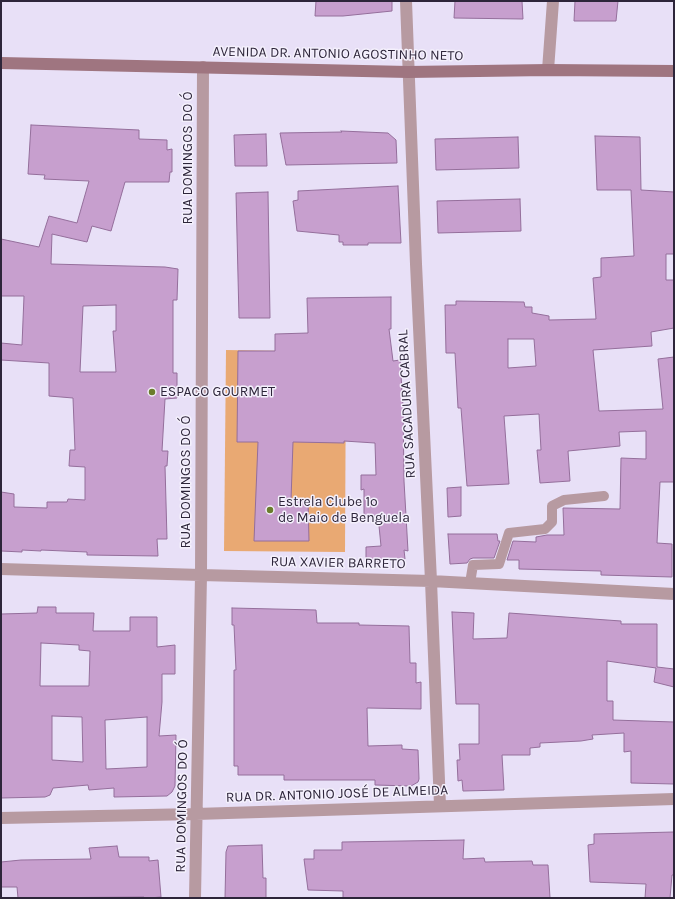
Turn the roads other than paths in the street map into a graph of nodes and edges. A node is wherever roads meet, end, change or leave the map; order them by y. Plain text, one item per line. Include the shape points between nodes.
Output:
1 (406, 1) edge
2 (553, 1) edge
3 (1, 63) edge
4 (203, 67) junction
5 (548, 70) junction
6 (674, 71) edge
7 (408, 72) junction
8 (604, 496) dead end
9 (1, 569) edge
10 (201, 575) junction
11 (431, 581) junction
12 (470, 583) junction
13 (674, 594) edge
14 (674, 799) edge
15 (440, 806) junction
16 (196, 814) junction
17 (1, 818) edge
18 (195, 898) edge

1 - 7 street, RUA SACADURA CABRAL
2 - 5 street
3 - 4 street, AVENIDA DR. ANTONIO AGOSTINHO NETO
4 - 7 street, AVENIDA DR. ANTONIO AGOSTINHO NETO
4 - 10 street, RUA DOMINGOS DO Ó
5 - 6 street, AVENIDA DR. ANTONIO AGOSTINHO NETO
5 - 7 street, AVENIDA DR. ANTONIO AGOSTINHO NETO
7 - 11 street, RUA SACADURA CABRAL
8 - 12 lane via 564,500 552,506 552,522 545,530 509,533 499,564 473,565
9 - 10 street, RUA XAVIER BARRETO
10 - 11 street, RUA XAVIER BARRETO
10 - 16 street, RUA DOMINGOS DO Ó
11 - 12 street, RUA XAVIER BARRETO
11 - 15 street, RUA SACADURA CABRAL
12 - 13 street, RUA XAVIER BARRETO
14 - 15 street, RUA DR. ANTONIO JOSÉ DE ALMEIDA
15 - 16 street, RUA DR. ANTONIO JOSÉ DE ALMEIDA
16 - 17 street, RUA DR. ANTONIO JOSÉ DE ALMEIDA
16 - 18 street, RUA DOMINGOS DO Ó

